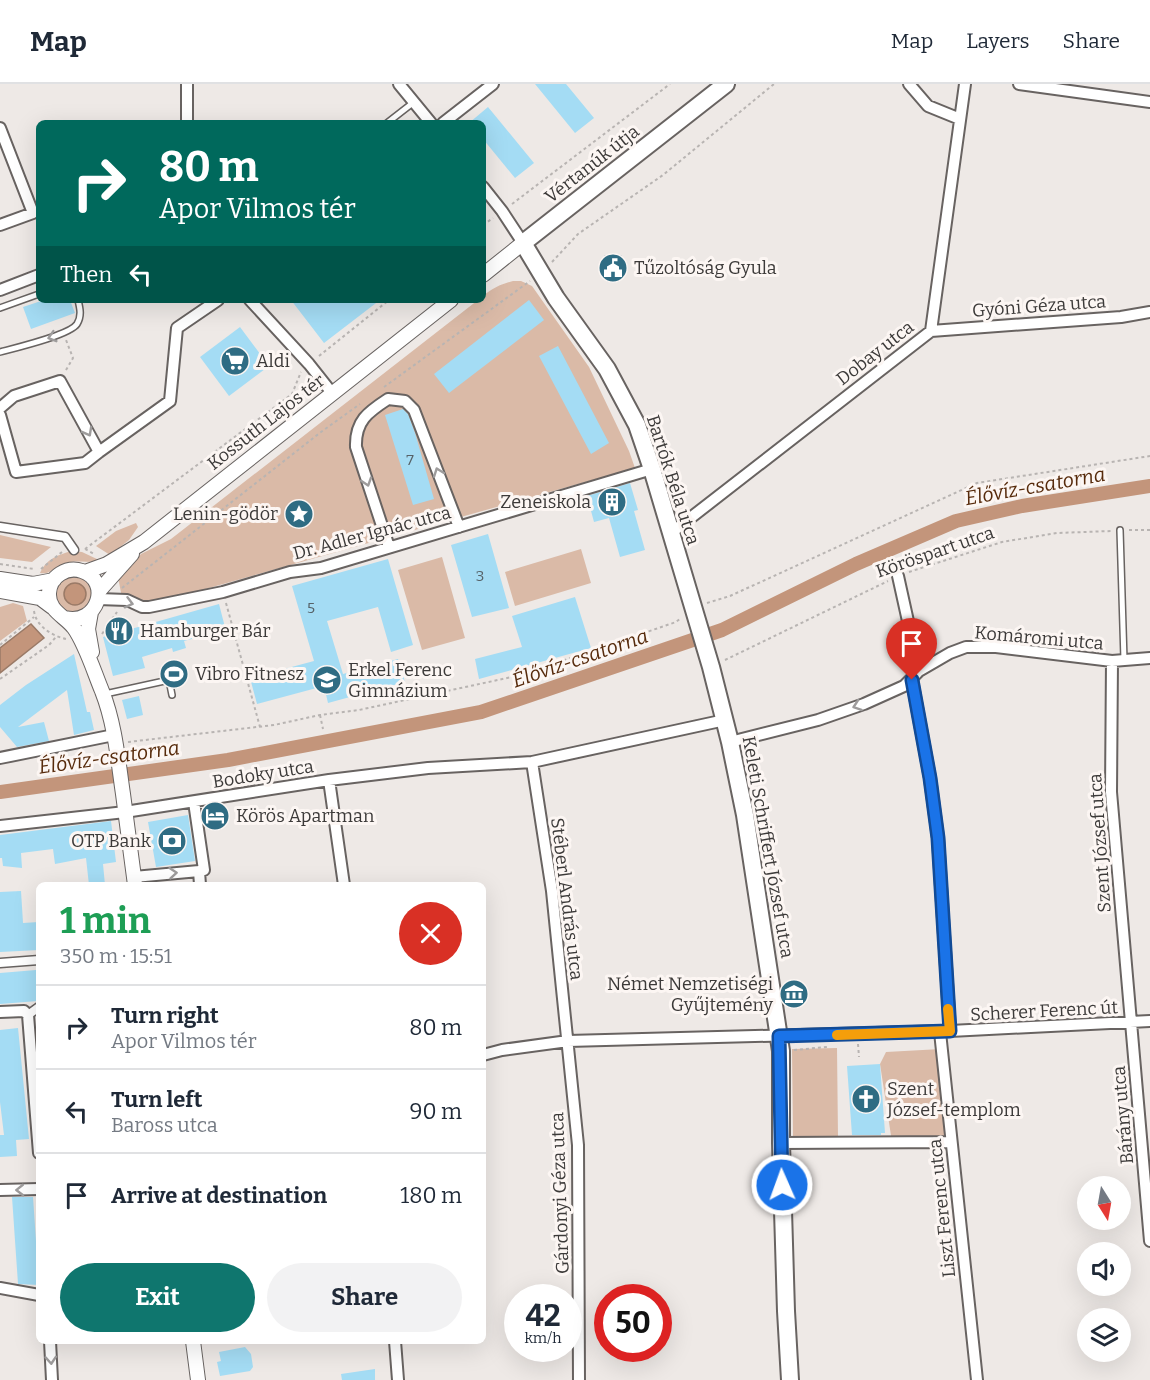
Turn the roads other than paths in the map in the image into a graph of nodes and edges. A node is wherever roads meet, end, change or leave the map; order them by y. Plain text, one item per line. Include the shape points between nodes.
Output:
1 (187, 84) edge
2 (399, 84) edge
3 (493, 84) edge
4 (726, 84) edge
5 (909, 84) edge
6 (965, 84) edge
7 (1019, 84) edge
8 (414, 102) junction
9 (1150, 102) edge
10 (960, 119) junction
11 (187, 120) edge
12 (391, 120) edge
13 (429, 120) edge
14 (448, 120) edge
15 (0, 128) edge
16 (486, 191) edge
17 (0, 225) edge
18 (523, 243) junction
19 (486, 273) edge
20 (36, 276) edge
21 (0, 290) edge
22 (36, 295) edge
23 (79, 303) edge
24 (214, 303) edge
25 (253, 303) edge
26 (447, 303) edge
27 (0, 308) edge
28 (1150, 312) edge
29 (931, 331) junction
30 (0, 352) edge
31 (332, 393) junction
32 (0, 408) edge
33 (0, 415) edge
34 (99, 452) junction
35 (652, 469) junction
36 (0, 527) edge
37 (459, 527) junction
38 (1120, 530) road end
39 (671, 533) junction
40 (144, 542) junction
41 (389, 547) junction
42 (74, 550) road end
43 (85, 572) junction
44 (898, 576) road end
45 (0, 579) edge
46 (54, 580) junction
47 (0, 591) edge
48 (98, 595) junction
49 (52, 607) junction
50 (91, 612) junction
51 (65, 618) junction
52 (1150, 658) edge
53 (1124, 660) junction
54 (1112, 661) junction
55 (711, 666) joint
56 (916, 676) junction
57 (103, 695) junction
58 (172, 695) dead end
59 (725, 720) junction
60 (116, 742) junction
61 (730, 742) junction
62 (0, 758) edge
63 (532, 762) junction
64 (329, 780) junction
65 (194, 802) junction
66 (125, 812) junction
67 (0, 826) edge
68 (199, 871) junction
69 (134, 881) edge
70 (200, 882) edge
71 (344, 882) edge
72 (36, 960) edge
73 (0, 963) edge
74 (0, 1012) edge
75 (34, 1014) edge
76 (1150, 1021) edge
77 (1132, 1023) junction
78 (945, 1032) junction
79 (779, 1036) junction
80 (568, 1041) junction
81 (486, 1054) edge
82 (36, 1066) edge
83 (951, 1142) junction
84 (781, 1143) junction
85 (36, 1189) edge
86 (0, 1190) edge
87 (1150, 1240) edge
88 (0, 1288) edge
89 (36, 1294) edge
90 (50, 1344) edge
91 (193, 1344) edge
92 (395, 1344) edge
93 (52, 1380) edge
94 (198, 1380) edge
95 (398, 1380) edge
96 (579, 1380) edge
97 (790, 1380) edge
98 (977, 1380) edge

1 - 11 street
2 - 8 street
3 - 14 street
4 - 18 main road, Vértanúk útja
5 - 10 street via 928,105
6 - 10 street, Dobay utca
7 - 9 street
8 - 12 lane
8 - 13 street
10 - 29 street, Dobay utca
15 - 17 street via 33,213
16 - 18 street
18 - 19 street, Vértanúk útja
18 - 35 main road, Bartók Béla utca via 556,298 607,369 637,425
20 - 21 street
22 - 27 lane
23 -> 30 lane via 81,310 74,327
24 - 34 street via 177,328 170,401
25 - 31 street
26 - 31 street, Kossuth Lajos tér
28 - 29 street, Gyóni Géza utca
29 - 39 street, Dobay utca
31 - 40 street, Kossuth Lajos tér
32 -> 34 street via 14,396 60,381
33 - 34 street via 16,472 84,463
35 - 37 street, Dr. Adler Ignác utca
35 - 39 main road, Bartók Béla utca
36 - 42 street via 65,537
37 - 41 street, Dr. Adler Ignác utca
37 -> 41 street via 414,410 405,401 388,399 366,415 355,434
38 - 53 lane
39 - 55 main road, Bartók Béla utca
40 - 43 street, Kossuth Lajos tér
40 - 48 street, Kossuth Lajos tér
48 -> 41 street, Dr. Adler Ignác utca via 142,607 160,605 290,572 321,568
43 - 46 street via 73,569
43 - 48 street via 92,578
44 - 56 street, Liszt Ferenc utca
45 - 46 street via 33,584
46 - 49 street via 49,593
47 - 49 street via 40,598
48 - 50 street
49 - 51 street
50 - 51 street via 81,618
50 - 57 street via 89,642
51 - 57 street via 75,630
52 - 53 street, Komáromi utca
53 - 54 street, Komáromi utca
54 - 56 street, Komáromi utca via 973,646 950,653
54 - 77 street, Szent József utca via 1111,792
55 - 59 main road, Keleti Schriffert József utca
56 -> 61 street, Komáromi utca via 892,693 827,717
56 - 78 street, Liszt Ferenc utca via 938,838
57 - 58 lane via 169,680
57 - 60 street
59 - 61 main road, Keleti Schriffert József utca
59 - 63 street
60 - 62 street
60 - 66 street
61 - 79 main road, Keleti Schriffert József utca
63 - 64 street, Bodoky utca via 428,768
63 - 80 street, Stéberl András utca via 552,891
64 - 65 street, Bodoky utca
64 - 71 street
65 - 66 street, Bodoky utca
65 - 68 street via 204,870
66 - 67 street, Bodoky utca
66 - 69 street
69 -> 68 street
68 - 70 street
72 - 73 street
74 - 75 street
75 - 82 street
76 - 77 street, Scherer Ferenc út
77 - 78 street, Scherer Ferenc út
77 - 87 street, Bárány utca
78 - 79 street, Scherer Ferenc út
78 - 83 street, Liszt Ferenc utca
79 - 80 street, Scherer Ferenc út
79 - 84 main road, Keleti Schriffert József utca
80 - 81 street, Scherer Ferenc út
80 - 96 street, Gárdonyi Géza utca via 578,1145
83 - 84 street
83 - 98 street, Liszt Ferenc utca
84 - 97 main road, Keleti Schriffert József utca
85 -> 86 street
88 - 89 street
90 -> 93 street
91 - 94 street
92 - 95 street

